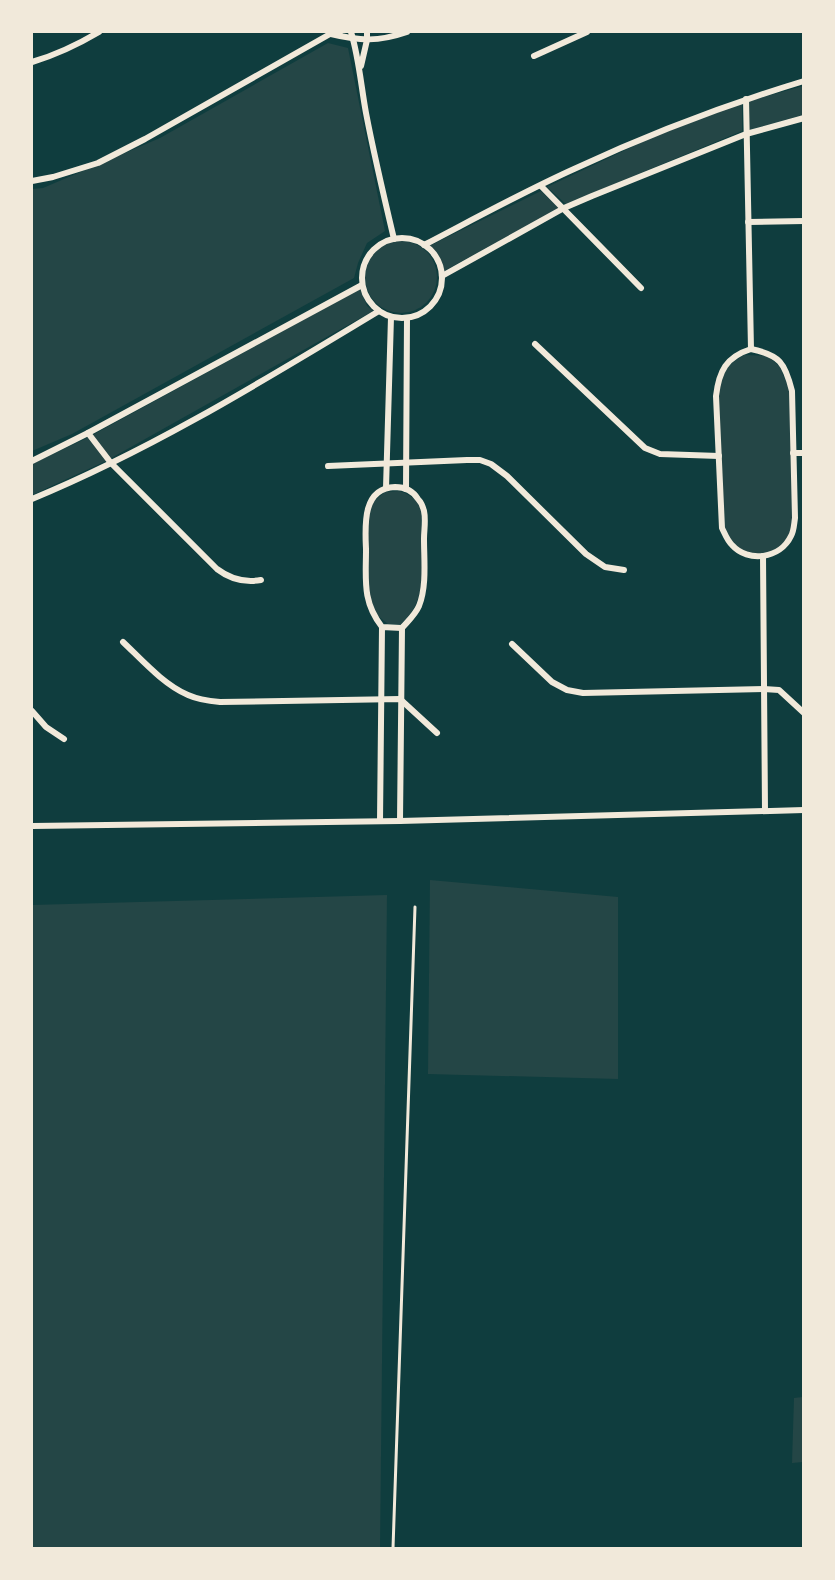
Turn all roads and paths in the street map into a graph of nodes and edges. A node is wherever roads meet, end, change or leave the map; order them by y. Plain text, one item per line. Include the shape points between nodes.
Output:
1 (99, 32) edge
2 (340, 32) edge
3 (351, 32) edge
4 (368, 32) edge
5 (407, 32) edge
6 (587, 32) edge
7 (330, 34) junction
8 (353, 39) junction
9 (367, 40) junction
10 (534, 56) dead end
11 (32, 62) edge
12 (360, 70) junction
13 (804, 81) edge
14 (746, 99) junction
15 (804, 118) edge
16 (746, 134) junction
17 (32, 182) edge
18 (541, 186) junction
19 (564, 208) junction
20 (804, 221) edge
21 (748, 222) junction
22 (394, 239) junction
23 (424, 245) junction
24 (442, 276) junction
25 (362, 285) junction
26 (641, 288) dead end
27 (379, 311) junction
28 (391, 317) junction
29 (407, 318) junction
30 (535, 344) dead end
31 (751, 349) junction
32 (88, 433) junction
33 (794, 453) junction
34 (804, 453) edge
35 (719, 456) junction
36 (32, 460) edge
37 (387, 462) junction
38 (406, 462) junction
39 (111, 463) junction
40 (327, 466) dead end
41 (386, 488) junction
42 (406, 489) junction
43 (32, 500) edge
44 (763, 556) junction
45 (624, 570) dead end
46 (261, 580) dead end
47 (382, 627) junction
48 (402, 628) junction
49 (123, 642) dead end
50 (512, 644) dead end
51 (764, 689) junction
52 (382, 699) junction
53 (400, 699) junction
54 (32, 711) edge
55 (804, 713) edge
56 (437, 733) dead end
57 (64, 740) dead end
58 (804, 810) edge
59 (765, 811) junction
60 (380, 821) junction
61 (400, 821) junction
62 (32, 826) edge
63 (415, 907) dead end
64 (393, 1548) edge

1 - 11 street via 73,47
2 - 7 street
3 - 8 street
4 - 9 street
5 - 9 street
6 - 10 street
7 - 8 street
7 - 17 street via 98,163
8 - 9 street
8 - 12 street
9 - 12 street
12 - 22 street via 365,111
13 - 14 street
14 - 16 street
14 - 18 street via 650,136
15 - 16 street
16 - 19 street
16 - 21 street
18 - 19 street
18 - 23 street
19 - 24 street
19 - 26 street
20 - 21 street
21 - 31 street
22 - 23 street
22 - 25 street via 369,255
23 - 24 street via 433,253
24 - 29 street via 432,304
25 - 27 street
25 - 32 street
27 - 28 street
27 - 39 street via 229,400
28 - 29 street
28 - 37 street
29 - 38 street
30 - 35 street via 645,448 660,454
31 - 33 street via 779,360 788,376
31 - 35 street via 725,365 718,383
32 - 36 street
32 - 39 street
33 - 34 street
33 - 44 street via 793,534 778,551
35 - 44 street via 722,528 733,546 744,554
37 - 38 street
37 - 40 street
37 - 41 street
38 - 42 street
38 - 45 street via 480,460 490,464 586,554 605,567
39 - 43 street
39 - 46 street via 224,574 244,581
41 - 42 street
41 - 47 street via 370,503 365,518 367,598
42 - 48 street via 417,497 424,512 424,583 418,607
44 - 51 street
47 - 48 street
47 - 52 street
48 - 53 street
49 - 52 street via 175,688 203,700
50 - 51 street via 552,682 583,693
51 - 55 street via 779,690
51 - 59 street
52 - 53 street
52 - 60 street
53 - 56 street
53 - 61 street
54 - 57 street via 46,728
58 - 59 street
59 - 61 street
60 - 61 street
60 - 62 street
63 - 64 lane

